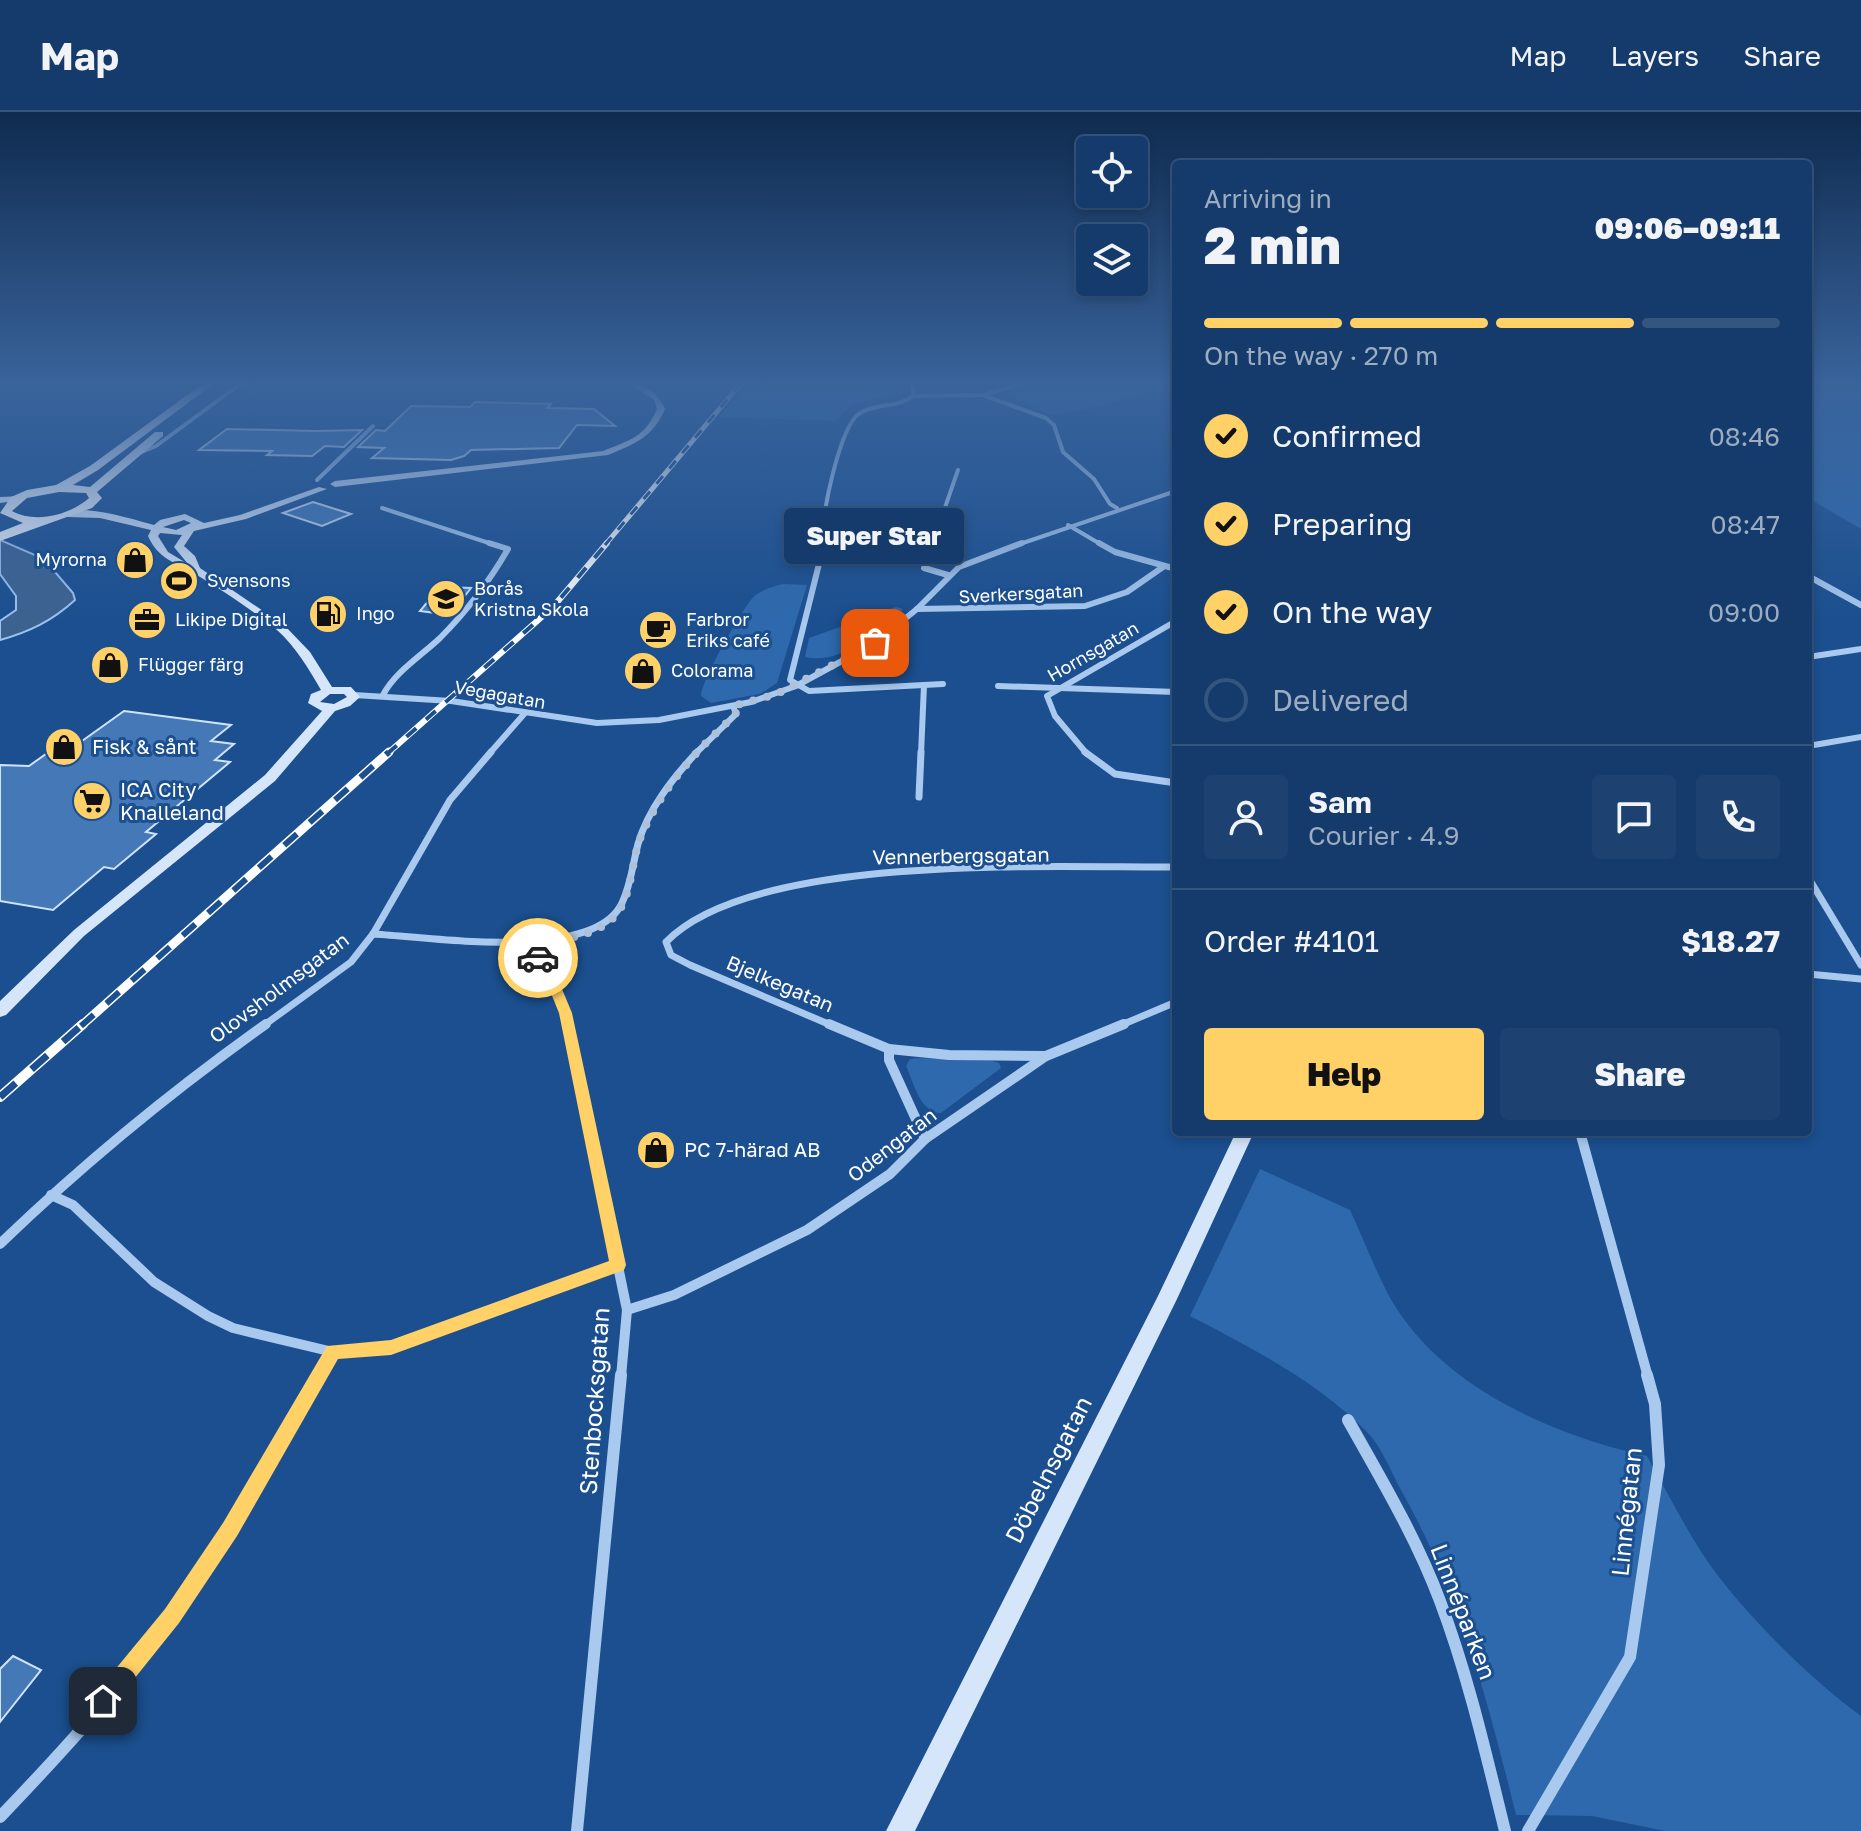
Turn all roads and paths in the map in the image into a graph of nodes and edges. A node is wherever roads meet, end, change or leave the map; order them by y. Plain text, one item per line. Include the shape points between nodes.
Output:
1 (102, 462) edge
2 (128, 462) edge
3 (340, 462) edge
4 (543, 462) edge
5 (839, 462) edge
6 (1075, 462) edge
7 (958, 470) dead end
8 (320, 484) junction
9 (55, 489) junction
10 (1172, 492) edge
11 (93, 495) junction
12 (382, 508) dead end
13 (1117, 508) junction
14 (2, 511) edge
15 (68, 514) junction
16 (47, 518) junction
17 (177, 518) junction
18 (193, 525) junction
19 (1068, 525) junction
20 (156, 529) junction
21 (5, 534) edge
22 (1163, 567) junction
23 (1172, 568) edge
24 (196, 570) junction
25 (948, 575) junction
26 (1812, 578) edge
27 (1820, 582) junction
28 (1812, 583) edge
29 (1861, 605) edge
30 (917, 609) junction
31 (1172, 623) edge
32 (1861, 649) edge
33 (1812, 656) edge
34 (943, 684) dead end
35 (924, 685) junction
36 (796, 686) junction
37 (998, 686) dead end
38 (1057, 687) junction
39 (328, 691) junction
40 (1172, 692) edge
41 (354, 695) junction
42 (383, 695) junction
43 (733, 706) junction
44 (331, 708) junction
45 (525, 713) junction
46 (1861, 737) edge
47 (1812, 745) edge
48 (1172, 783) edge
49 (919, 797) dead end
50 (1172, 867) edge
51 (1812, 884) edge
52 (373, 934) junction
53 (535, 941) junction
54 (666, 942) joint
55 (1861, 965) edge
56 (1812, 974) edge
57 (1861, 979) edge
58 (1172, 1004) edge
59 (0, 1011) edge
60 (889, 1049) junction
61 (1046, 1056) junction
62 (1243, 1136) edge
63 (1581, 1136) edge
64 (925, 1139) junction
65 (51, 1195) junction
66 (0, 1244) edge
67 (618, 1265) junction
68 (627, 1310) junction
69 (333, 1352) junction
70 (1348, 1420) dead end
71 (0, 1817) edge
72 (577, 1831) edge
73 (900, 1831) edge
74 (1505, 1831) edge
75 (1528, 1831) edge

1 - 9 main road
2 - 11 main road
3 - 8 street
4 - 8 street
5 - 36 street via 790,680
6 - 13 street
7 - 25 street via 924,568
8 - 18 street
8 - 18 street via 243,517
9 - 11 main road
9 - 14 main road via 20,498
10 - 13 street
11 - 15 main road
11 - 17 street via 112,507
12 - 42 street via 508,549 472,607
13 - 19 street
14 - 16 main road
15 - 16 main road
15 - 20 street via 100,515
16 - 21 main road
17 - 18 street
17 - 20 street
18 - 20 street via 168,534
18 - 24 street via 179,547
19 - 22 street via 1115,552
19 - 25 street
20 - 24 street via 153,536 161,552
22 - 23 street
22 - 30 street, Sverkersgatan via 1127,592 1085,606
24 - 39 street via 281,628 306,654
25 - 30 street
26 - 27 street
27 - 28 street
27 - 29 street
30 - 36 street via 875,643
31 - 38 street, Hornsgatan
32 - 33 street
34 - 35 street
35 - 36 street via 809,691
35 - 49 street
36 - 43 street, Vegagatan
37 - 38 street
38 - 40 street
38 - 48 street, Hornsgatan via 1047,696 1048,703 1088,759 1110,774
39 - 41 street via 344,689
39 - 44 street via 313,702
41 - 42 street, Vegagatan
41 - 44 street via 348,703
42 - 45 street, Vegagatan
43 - 45 street, Vegagatan via 641,722 576,722
43 - 53 street via 736,714 661,796 633,857 615,916 584,934
44 - 59 street via 270,778 79,933
45 - 52 street, Olovsholmsgatan via 450,800
46 - 47 street
50 - 54 street, Vennerbergsgatan via 857,875 776,892 697,918 672,931
51 - 55 street
52 - 53 street
52 - 65 street, Olovsholmsgatan via 351,962 194,1075
53 - 67 street, Stenbocksgatan via 534,952 548,970 566,1013
54 - 60 street, Bjelkegatan via 671,955 690,965
56 - 57 street
58 - 61 street, Odengatan
60 - 61 street, Bjelkegatan
60 - 64 street via 889,1060
61 - 64 street, Odengatan
62 - 73 street, Döbelnsgatan
63 - 75 street, Linnégatan via 1655,1404 1659,1465 1630,1657
64 - 68 street, Odengatan via 890,1174 807,1230 674,1295
65 - 66 street, Olovsholmsgatan
65 - 69 street via 73,1205 154,1282 208,1316 233,1328
67 - 68 street, Stenbocksgatan
67 - 69 street via 391,1347
68 - 72 street, Stenbocksgatan
69 - 71 street via 230,1529 172,1616
70 - 74 street, Linnéparken via 1439,1598 1470,1686

